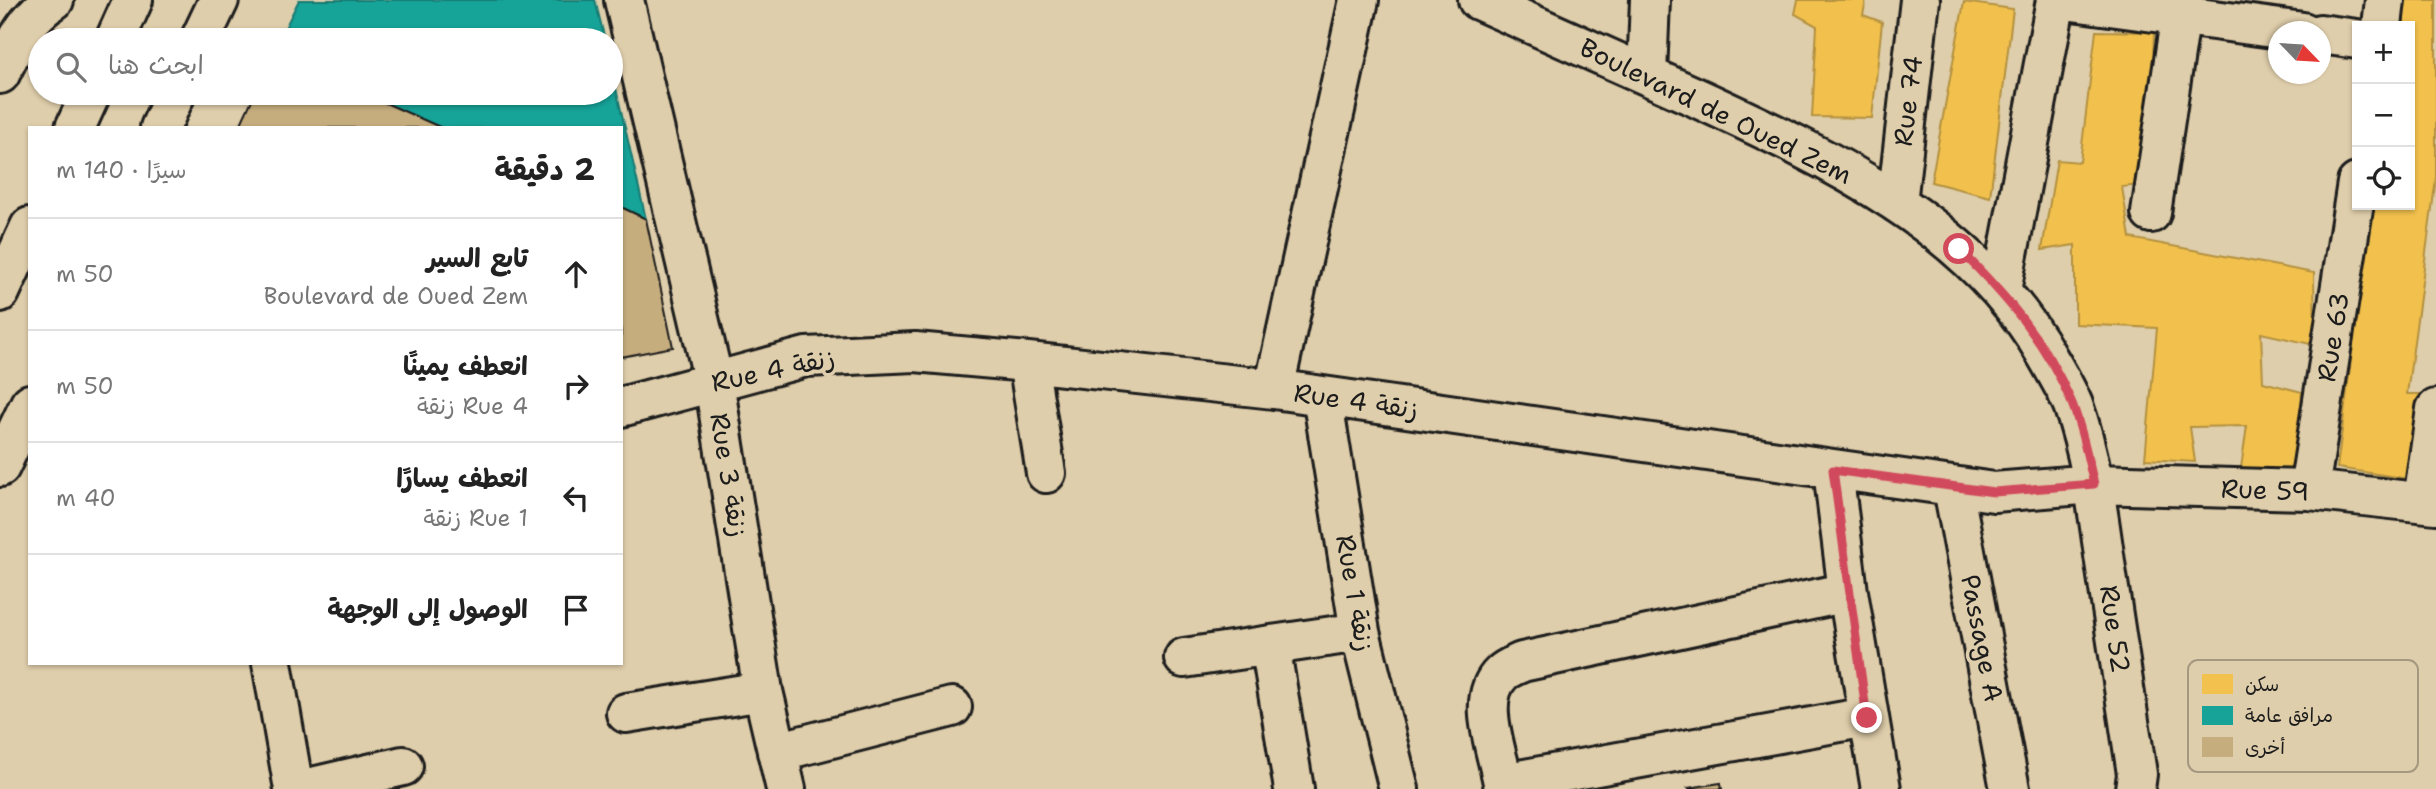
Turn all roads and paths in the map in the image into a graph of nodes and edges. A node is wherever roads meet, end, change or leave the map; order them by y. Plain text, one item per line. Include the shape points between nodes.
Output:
1 (54, 0) edge
2 (133, 0) edge
3 (219, 0) edge
4 (624, 0) edge
5 (1359, 0) edge
6 (1478, 0) edge
7 (1650, 0) edge
8 (1920, 0) edge
9 (2056, 0) edge
10 (2066, 0) edge
11 (2385, 0) edge
12 (2182, 7) edge
13 (2383, 21) edge
14 (2268, 25) edge
15 (120, 28) edge
16 (206, 28) edge
17 (2331, 35) edge
18 (2352, 38) edge
19 (0, 74) edge
20 (1647, 75) junction
21 (86, 105) edge
22 (171, 105) edge
23 (76, 126) edge
24 (161, 126) edge
25 (1896, 203) junction
26 (2353, 210) edge
27 (2151, 213) dead end
28 (28, 231) edge
29 (2001, 291) junction
30 (0, 292) edge
31 (1028, 362) junction
32 (714, 382) junction
33 (1275, 389) junction
34 (1322, 396) junction
35 (623, 406) edge
36 (28, 408) edge
37 (2436, 409) edge
38 (0, 467) edge
39 (1833, 470) junction
40 (1046, 473) dead end
41 (2094, 484) junction
42 (1953, 488) junction
43 (2309, 490) junction
44 (2429, 503) edge
45 (1848, 592) junction
46 (1360, 632) junction
47 (1270, 645) junction
48 (1185, 658) dead end
49 (272, 665) edge
50 (763, 691) junction
51 (952, 707) dead end
52 (626, 713) dead end
53 (1867, 718) junction
54 (777, 752) junction
55 (403, 765) dead end
56 (2136, 781) edge
57 (1504, 786) edge
58 (294, 789) edge
59 (304, 789) edge
60 (786, 789) edge
61 (1294, 789) edge
62 (1399, 789) edge
63 (1881, 789) edge
64 (2010, 789) edge

1 - 19 street via 40,9 22,33
2 - 15 street
3 - 16 street
4 - 32 street, Rue 3 زنقة
5 - 33 street
6 - 20 street, Boulevard de Oued Zem
7 - 20 street
8 - 25 street, Rue 74
9 - 29 street
10 - 12 street
11 - 13 street
12 - 14 street
12 - 27 street
17 - 18 street
20 - 25 street, Boulevard de Oued Zem via 1805,149
21 - 23 street
22 - 24 street
25 - 29 street, Boulevard de Oued Zem via 1959,249
26 - 43 street, Rue 63
28 - 30 street
29 - 41 street, Boulevard de Oued Zem via 2041,345 2067,393
31 - 32 street, Rue 4 زنقة via 915,352 864,353 806,357
31 - 33 street, Rue 4 زنقة
31 - 40 street
32 - 35 street, Rue 4 زنقة
32 - 50 street, Rue 3 زنقة
33 - 34 street, Rue 4 زنقة
34 - 39 street, Rue 4 زنقة
34 - 46 street, Rue 1 زنقة
36 - 38 street
37 - 44 street
39 - 42 street, Rue 4 زنقة
39 - 45 street
41 - 42 street, Rue 4 زنقة via 1994,492
41 - 43 street, Rue 59
41 - 56 street, Rue 52
42 - 64 street, Passage A
43 - 44 street, Rue 59
45 - 53 street
45 - 57 street via 1522,663 1502,673 1491,692 1487,715
46 - 47 street
46 - 62 street, Rue 1 زنقة
47 - 48 street
47 - 61 street
49 - 58 street
50 - 52 street
50 - 54 street, Rue 3 زنقة
51 - 54 street
53 - 57 street
53 - 63 street
54 - 60 street, Rue 3 زنقة
55 - 59 street

